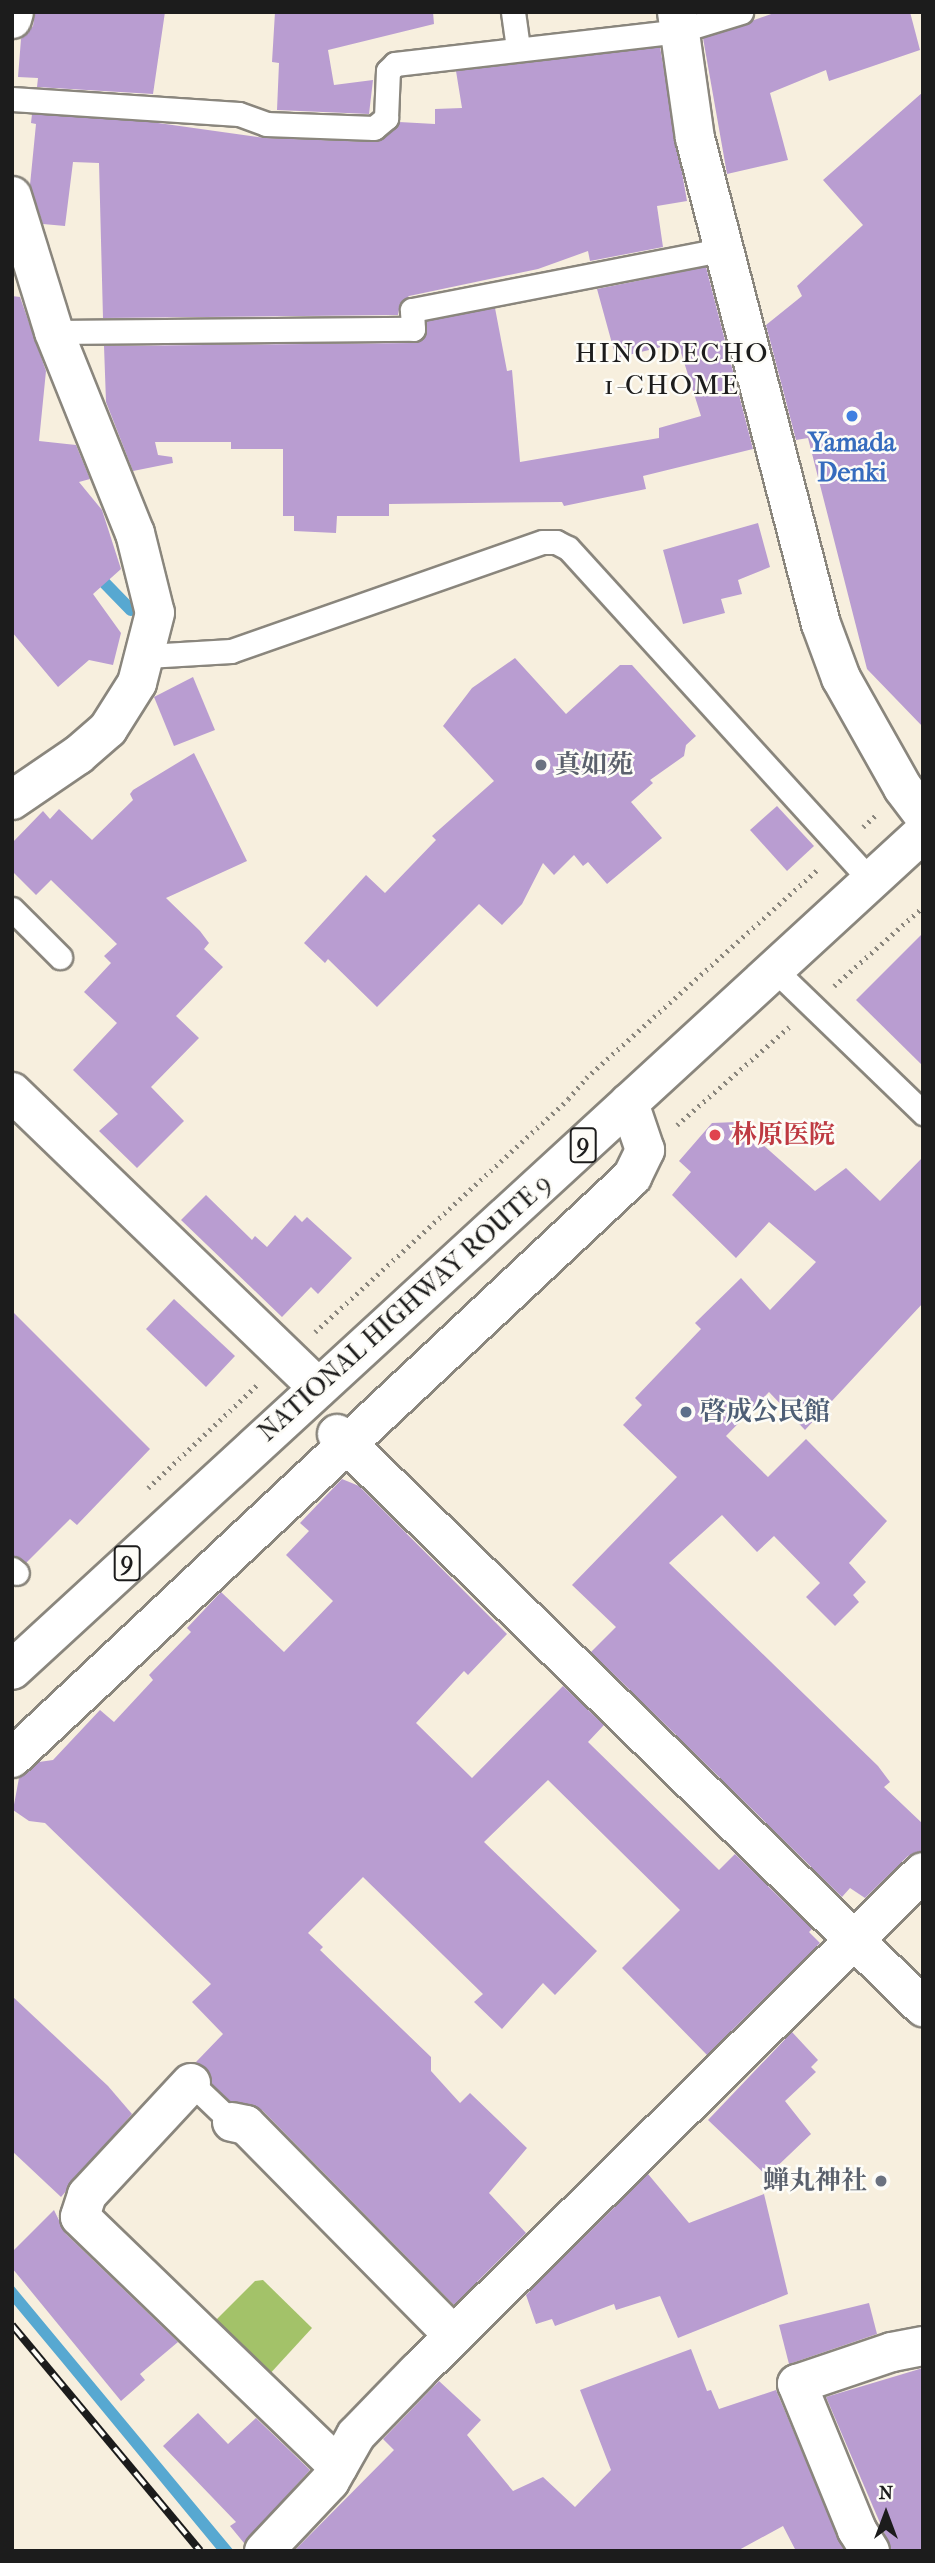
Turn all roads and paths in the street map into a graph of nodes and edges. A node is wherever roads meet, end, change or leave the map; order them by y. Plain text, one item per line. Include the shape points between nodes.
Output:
1 (14, 12) edge
2 (513, 12) edge
3 (741, 12) edge
4 (12, 19) edge
5 (678, 22) edge
6 (518, 49) junction
7 (12, 99) edge
8 (12, 196) edge
9 (722, 250) junction
10 (54, 332) junction
11 (147, 656) junction
12 (12, 800) edge
13 (884, 807) dead end
14 (923, 815) edge
15 (923, 833) edge
16 (840, 848) junction
17 (871, 881) junction
18 (12, 909) edge
19 (60, 957) dead end
20 (775, 970) junction
21 (12, 1092) edge
22 (629, 1103) junction
23 (923, 1113) edge
24 (309, 1337) dead end
25 (264, 1378) dead end
26 (319, 1388) junction
27 (211, 1428) dead end
28 (343, 1439) junction
29 (12, 1670) edge
30 (12, 1758) edge
31 (923, 1872) edge
32 (854, 1940) junction
33 (923, 2007) edge
34 (191, 2083) joint
35 (232, 2122) joint
36 (454, 2336) junction
37 (923, 2346) edge
38 (338, 2466) junction
39 (264, 2551) edge
40 (870, 2551) edge

1 - 4 main road
2 - 6 lane
3 - 5 lane
5 - 6 lane
5 - 9 main road via 695,138
6 - 7 lane via 395,64 388,71 386,118 374,128 266,124 239,114
8 - 10 main road
9 - 10 lane via 412,310 413,329
9 - 14 main road via 831,656 903,789
10 - 11 main road via 151,584 155,613
11 - 12 main road via 137,683 108,729
11 - 16 lane via 231,651 543,542 556,542 568,548
13 - 16 path
15 - 17 main road, NATIONAL HIGHWAY ROUTE 9 / 9
16 - 17 lane
16 - 24 path
17 - 20 main road, NATIONAL HIGHWAY ROUTE 9 / 9
18 - 19 lane
20 - 22 main road, NATIONAL HIGHWAY ROUTE 9 / 9
20 - 23 lane
21 - 26 main road
22 - 26 main road, NATIONAL HIGHWAY ROUTE 9 / 9
22 - 28 main road via 645,1150 632,1177
25 - 27 path
26 - 29 main road, NATIONAL HIGHWAY ROUTE 9 / 9
28 - 30 main road
28 - 32 main road
31 - 32 main road
32 - 33 main road
32 - 36 main road
34 - 35 lane
34 - 38 main road via 87,2196 80,2217
35 - 36 main road via 246,2125
36 - 38 main road via 356,2435
37 - 40 main road via 797,2384 857,2530
38 - 39 main road

